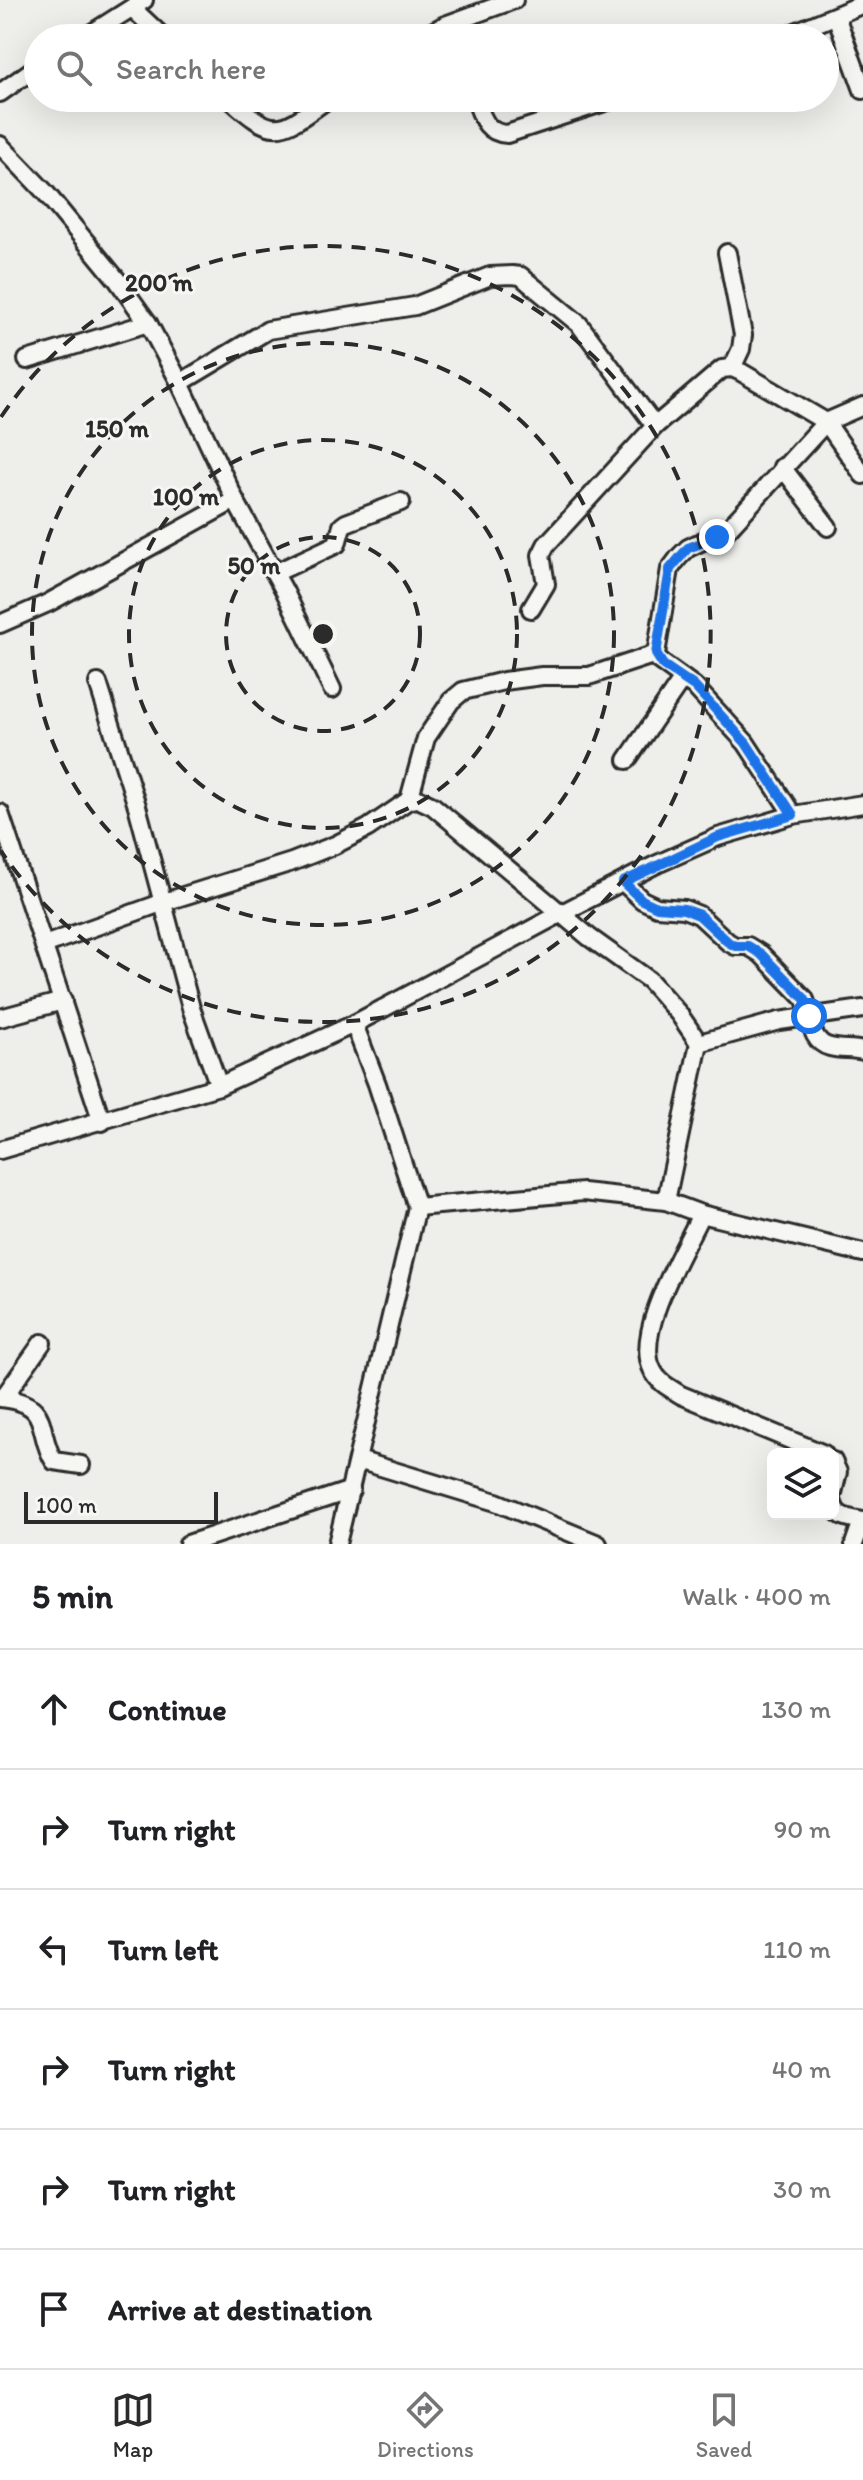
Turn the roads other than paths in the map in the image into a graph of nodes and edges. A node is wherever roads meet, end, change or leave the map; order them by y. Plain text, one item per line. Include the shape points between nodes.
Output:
1 (514, 0) edge
2 (138, 4) edge
3 (863, 4) edge
4 (836, 16) junction
5 (106, 24) edge
6 (153, 24) edge
7 (463, 24) edge
8 (816, 24) edge
9 (839, 24) edge
10 (839, 24) edge
11 (24, 76) edge
12 (863, 90) edge
13 (0, 93) edge
14 (244, 112) edge
15 (307, 112) edge
16 (480, 112) edge
17 (574, 112) edge
18 (0, 145) edge
19 (727, 253) dead end
20 (148, 323) junction
21 (27, 360) dead end
22 (732, 368) junction
23 (180, 383) junction
24 (863, 406) edge
25 (826, 422) junction
26 (655, 426) junction
27 (782, 467) junction
28 (863, 475) edge
29 (235, 500) junction
30 (401, 502) dead end
31 (828, 527) dead end
32 (275, 573) junction
33 (531, 609) dead end
34 (0, 624) edge
35 (656, 654) junction
36 (683, 678) junction
37 (98, 683) dead end
38 (332, 689) dead end
39 (627, 760) dead end
40 (409, 800) junction
41 (863, 804) edge
42 (0, 813) edge
43 (793, 815) junction
44 (623, 882) junction
45 (164, 902) junction
46 (560, 914) junction
47 (44, 945) junction
48 (63, 1001) junction
49 (863, 1009) edge
50 (809, 1016) junction
51 (0, 1018) edge
52 (354, 1024) junction
53 (699, 1043) junction
54 (863, 1051) edge
55 (219, 1086) junction
56 (102, 1122) junction
57 (0, 1150) edge
58 (666, 1201) junction
59 (417, 1207) junction
60 (701, 1214) junction
61 (863, 1253) edge
62 (42, 1343) dead end
63 (2, 1398) edge
64 (809, 1448) edge
65 (358, 1460) junction
66 (81, 1465) dead end
67 (351, 1490) junction
68 (839, 1514) edge
69 (863, 1521) edge
70 (188, 1544) edge
71 (337, 1544) edge
72 (598, 1544) edge
73 (854, 1544) edge

1 - 7 street
2 - 5 street
2 - 6 street
3 - 4 street
4 - 8 street
4 - 10 street
9 - 12 street
11 - 13 street
14 - 15 street via 274,128
16 - 17 street via 486,126 507,134
18 - 20 street via 45,192
19 - 22 street via 743,335
20 - 21 street
20 - 23 street
22 - 25 street
22 - 26 street via 722,369
23 - 26 street via 268,330 415,306 481,278 512,275 521,276 579,324
23 - 29 street
24 - 25 street
25 - 27 street
25 - 28 street
26 - 33 street via 546,545 541,555 546,584
27 - 31 street
27 - 35 street via 728,529 688,548 670,569
29 - 32 street
29 - 34 street
30 - 32 street via 346,523 337,544
32 - 38 street
35 - 36 street
35 - 40 street via 589,676 517,679 463,691 426,738
36 - 39 street
36 - 43 street via 746,743
37 - 45 street
40 - 45 street via 335,845
40 - 46 street via 433,806
41 - 43 street
42 - 47 street
43 - 44 street via 718,837
44 - 46 street
44 - 50 street via 642,900 699,915 728,942 761,954 804,998
45 - 47 street
45 - 55 street via 191,1008
46 - 52 street
46 - 53 street via 649,980
47 - 48 street
48 - 51 street
48 - 56 street
49 - 50 street
50 - 53 street
50 - 54 street via 820,1042
52 - 55 street
52 - 59 street
53 - 58 street
55 - 56 street
56 - 57 street
58 - 59 street via 583,1192
58 - 60 street
59 - 65 street
60 - 61 street
60 - 64 street via 649,1334 653,1371 681,1395
62 - 63 street
63 - 66 street via 37,1414 54,1461
65 - 67 street
65 - 72 street via 496,1502
67 - 70 street
67 - 71 street
68 - 69 street
69 - 73 street

